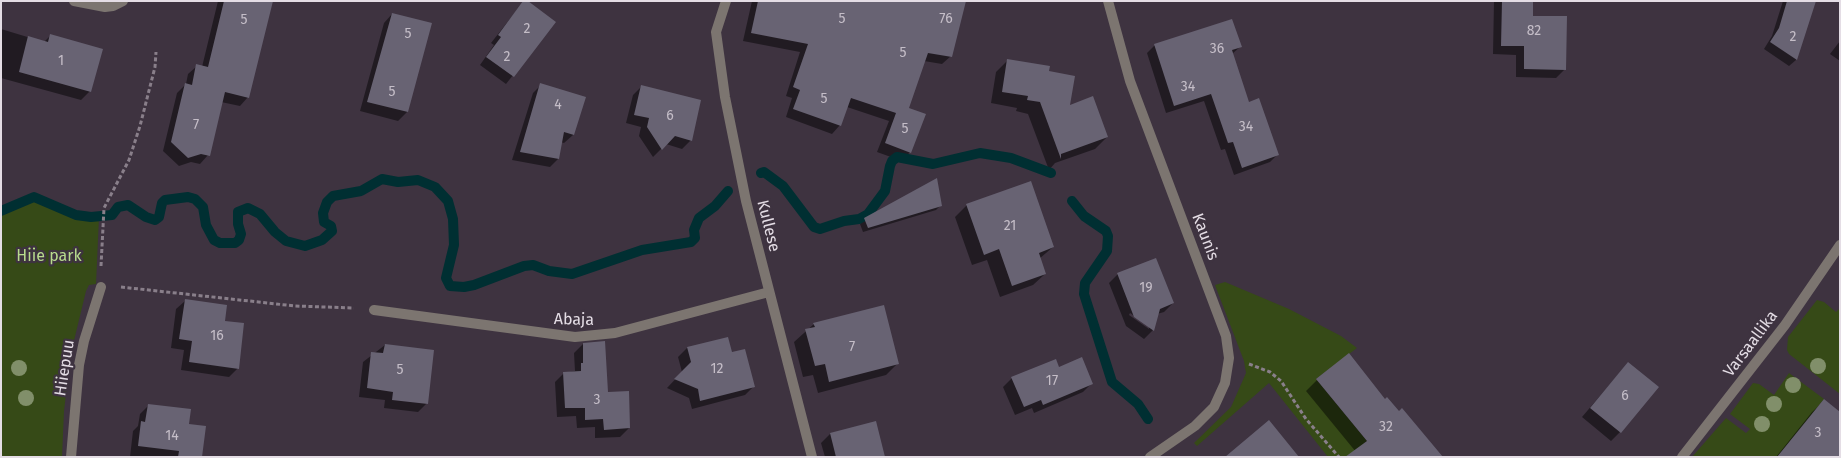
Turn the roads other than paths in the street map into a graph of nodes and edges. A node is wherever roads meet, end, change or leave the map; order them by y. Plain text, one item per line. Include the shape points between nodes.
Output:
1 (74, 1) edge
2 (123, 1) edge
3 (726, 1) edge
4 (1108, 1) edge
5 (1840, 245) edge
6 (101, 286) road end
7 (769, 292) junction
8 (374, 310) road end
9 (71, 457) edge
10 (812, 457) edge
11 (1150, 457) edge
12 (1682, 457) edge

1 - 2 street via 96,6 113,6
3 - 7 street, Kullese via 716,32 718,51 746,201
4 - 11 street, Kaunis via 1130,81 1226,336 1229,358 1225,383 1214,407 1195,426
5 - 12 street, Varsaallika via 1785,325
6 - 9 street, Hiiepuu via 79,365
7 - 8 street, Abaja via 615,333 575,337
7 - 10 street, Kullese

